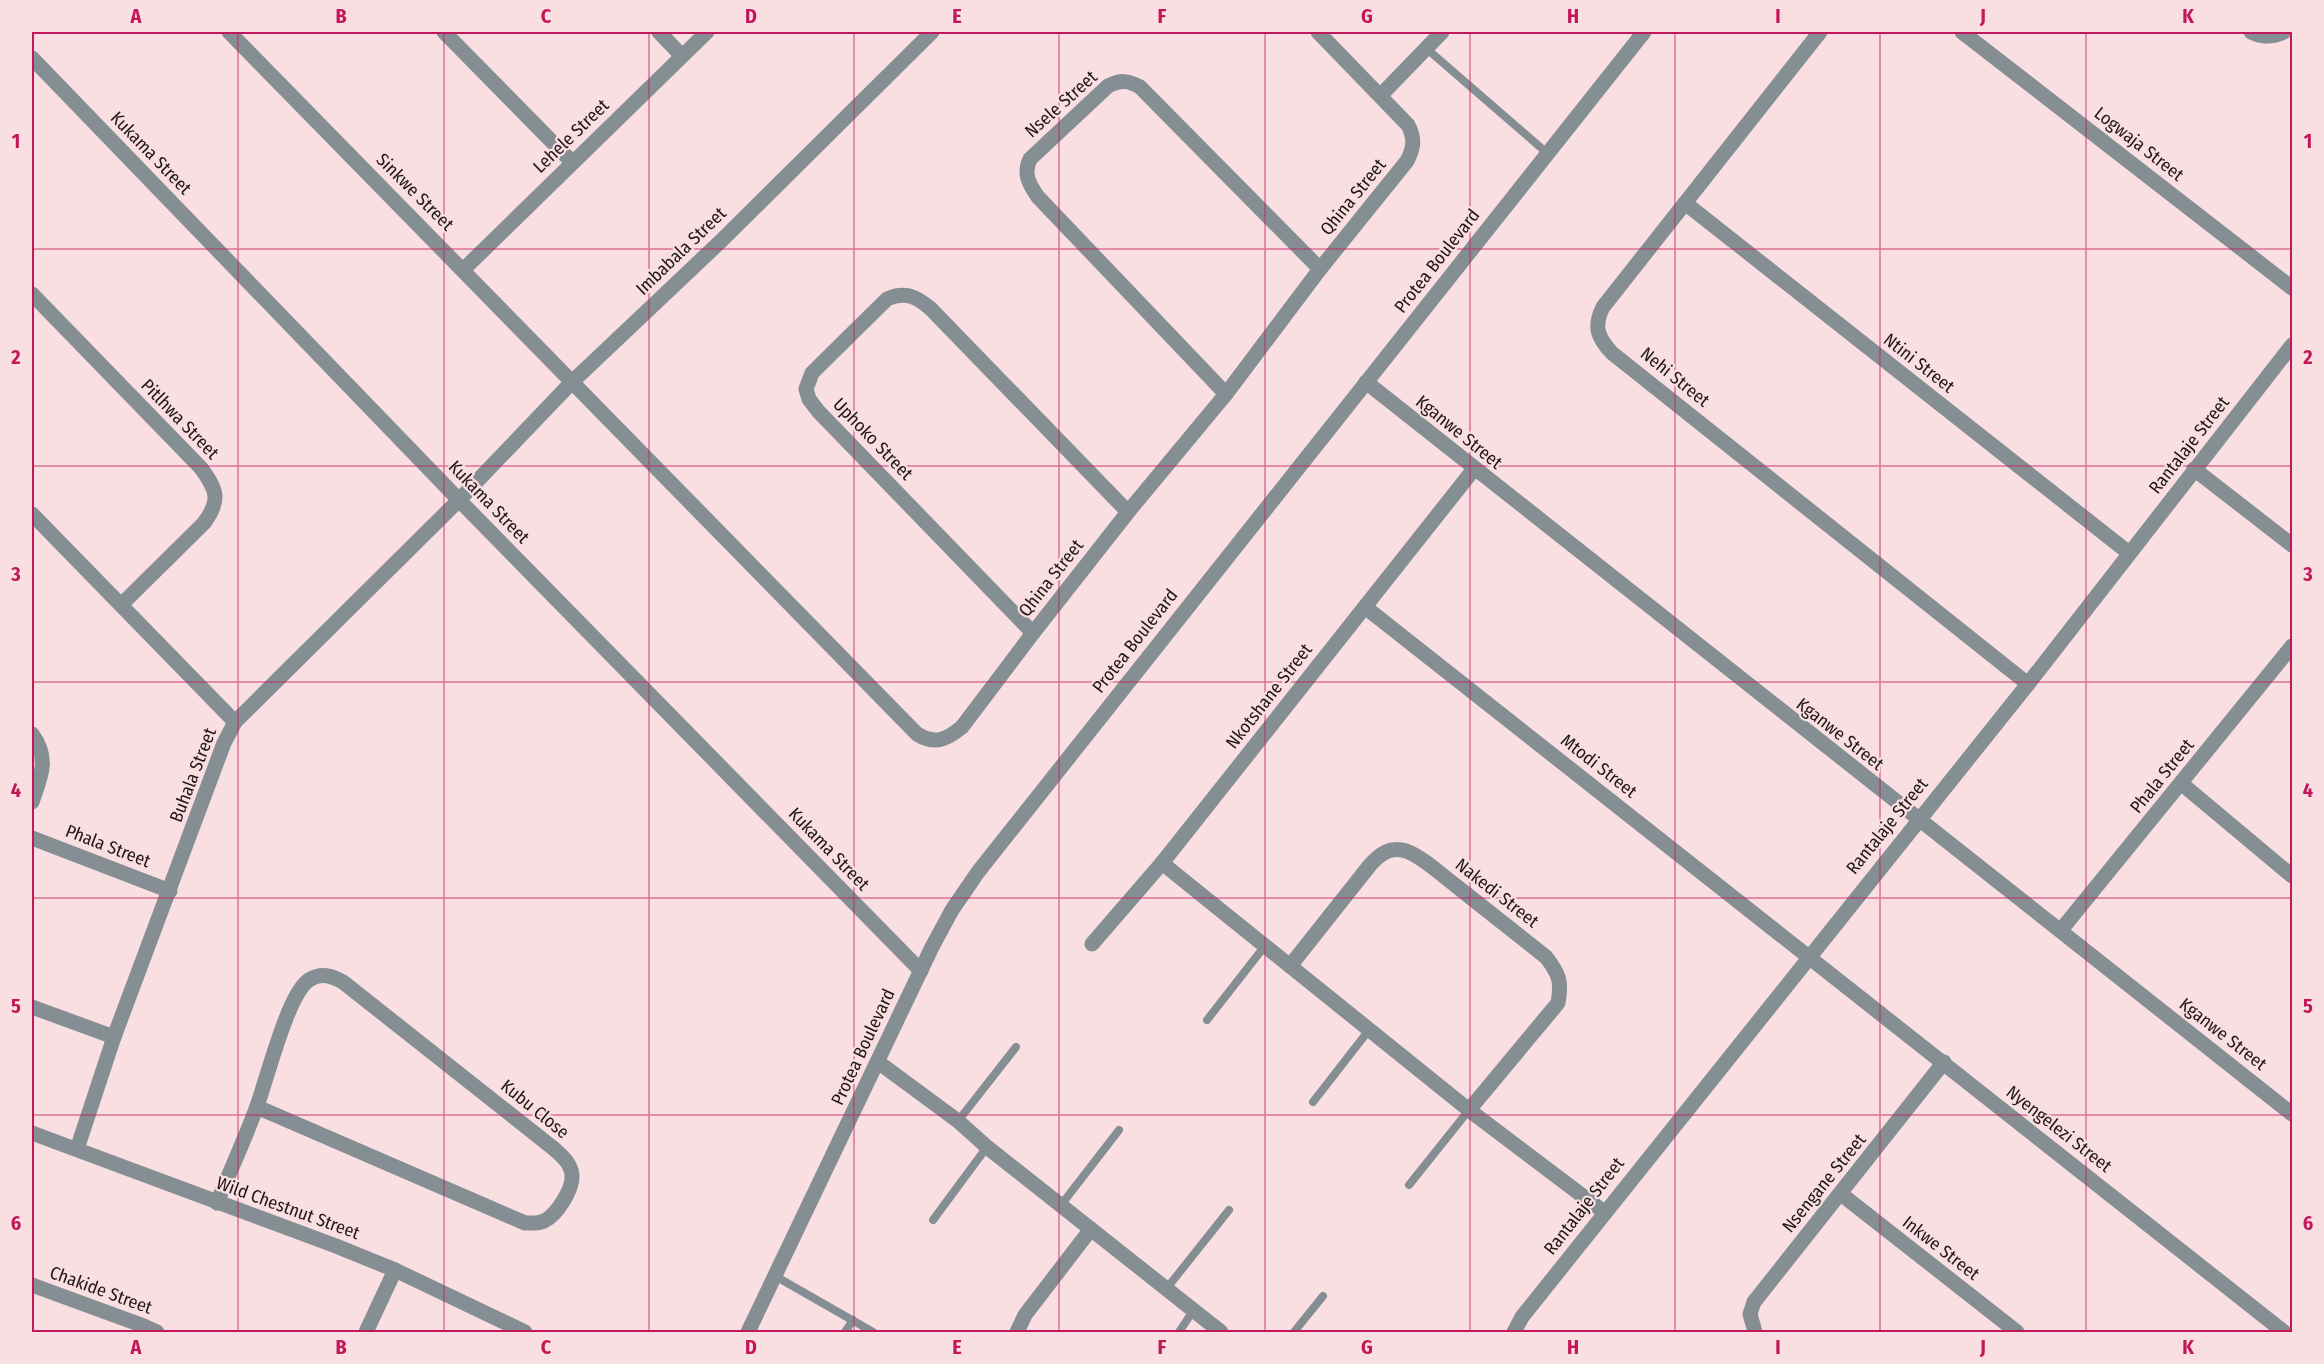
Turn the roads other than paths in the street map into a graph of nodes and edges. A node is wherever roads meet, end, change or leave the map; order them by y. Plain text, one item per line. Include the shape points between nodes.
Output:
1 (229, 32) edge
2 (444, 32) edge
3 (659, 32) edge
4 (707, 32) edge
5 (932, 32) edge
6 (1318, 32) edge
7 (1442, 32) edge
8 (1644, 32) edge
9 (1820, 32) edge
10 (1962, 32) edge
11 (2251, 32) edge
12 (2277, 34) edge
13 (1427, 49) junction
14 (682, 56) junction
15 (32, 57) edge
16 (1381, 95) junction
17 (1547, 153) junction
18 (572, 162) junction
19 (1686, 203) junction
20 (464, 269) junction
21 (1320, 269) junction
22 (2292, 288) edge
23 (32, 294) edge
24 (2292, 345) edge
25 (572, 382) junction
26 (1366, 382) junction
27 (1226, 394) junction
28 (1474, 469) junction
29 (2194, 469) junction
30 (459, 500) junction
31 (1128, 512) junction
32 (32, 514) edge
33 (2292, 545) edge
34 (2129, 553) junction
35 (121, 605) junction
36 (1365, 607) junction
37 (1033, 633) junction
38 (2292, 646) edge
39 (2028, 684) junction
40 (235, 722) junction
41 (32, 734) edge
42 (2182, 784) junction
43 (32, 802) edge
44 (1917, 819) junction
45 (32, 838) edge
46 (1162, 863) junction
47 (2292, 876) edge
48 (170, 891) junction
49 (2061, 930) junction
50 (1092, 944) dead end
51 (1264, 947) junction
52 (1809, 956) junction
53 (1290, 966) junction
54 (921, 970) junction
55 (32, 1007) edge
56 (1207, 1020) dead end
57 (1369, 1030) junction
58 (114, 1037) junction
59 (1016, 1047) dead end
60 (878, 1062) junction
61 (1944, 1062) junction
62 (1313, 1102) dead end
63 (256, 1107) junction
64 (1469, 1110) junction
65 (2292, 1114) edge
66 (958, 1121) junction
67 (1119, 1130) dead end
68 (32, 1133) edge
69 (987, 1147) junction
70 (77, 1149) junction
71 (1409, 1185) dead end
72 (1840, 1194) junction
73 (217, 1203) junction
74 (1061, 1205) junction
75 (1230, 1210) dead end
76 (1604, 1212) junction
77 (933, 1220) dead end
78 (1091, 1229) junction
79 (395, 1270) junction
80 (776, 1276) junction
81 (32, 1284) edge
82 (1167, 1288) junction
83 (1323, 1296) dead end
84 (1193, 1311) junction
85 (853, 1320) junction
86 (157, 1332) edge
87 (366, 1332) edge
88 (525, 1332) edge
89 (748, 1332) edge
90 (845, 1332) edge
91 (873, 1332) edge
92 (1017, 1332) edge
93 (1179, 1332) edge
94 (1221, 1332) edge
95 (1294, 1332) edge
96 (1514, 1332) edge
97 (1755, 1332) edge
98 (2018, 1332) edge
99 (2284, 1332) edge

1 - 20 street, Sinkwe Street
2 - 18 street
3 - 14 street
4 - 14 street, Lehele Street
5 - 25 street, Imbabala Street
6 - 16 street, Qhina Street
7 - 13 street
8 - 17 street, Protea Boulevard
9 - 19 street, Nehi Street
10 - 22 street, Logwaja Street
11 - 12 street
13 - 16 street
13 - 17 lane
14 - 18 street, Lehele Street
15 - 30 street, Kukama Street
16 - 21 street, Qhina Street via 1408,125 1413,150
17 - 26 street, Protea Boulevard
18 - 20 street, Lehele Street
19 - 34 street, Ntini Street
19 - 39 street, Nehi Street via 1603,307 1596,328 1601,341
20 - 25 street, Sinkwe Street
21 - 27 street, Qhina Street
21 - 27 street, Nsele Street via 1132,82 1108,86 1030,159 1027,179 1038,197
23 - 35 street, Pitlhwa Street via 201,468 214,488 214,509 204,523
24 - 29 street, Rantalaje Street
25 - 30 street, Imbabala Street
25 - 37 street, Qhina Street via 926,739 939,741 962,727
26 - 28 street, Kganwe Street
26 - 54 street, Protea Boulevard via 978,872 952,910
27 - 31 street, Qhina Street
28 - 36 street, Nkotshane Street
28 - 44 street, Kganwe Street
29 - 33 street
29 - 34 street, Rantalaje Street
30 - 40 street, Buhala Street
30 - 54 street, Kukama Street
31 - 37 street, Qhina Street
31 - 37 street, Uphoko Street via 919,298 909,294 887,299 813,373 806,389 818,411
32 - 35 street
34 - 39 street, Rantalaje Street
35 - 40 street
36 - 46 street, Nkotshane Street
36 - 52 street, Mtodi Street
38 - 42 street, Phala Street
39 - 44 street, Rantalaje Street
40 - 48 street, Buhala Street
41 - 43 street via 43,754
42 - 47 street
42 - 49 street, Phala Street
44 - 49 street, Kganwe Street
44 - 52 street, Rantalaje Street
45 - 48 street, Phala Street
46 - 50 street, Nkotshane Street
46 - 51 street
48 - 58 street, Buhala Street
49 - 65 street, Kganwe Street
51 - 53 street
51 - 56 lane
52 - 61 street, Nyengelezi Street
52 - 76 street, Rantalaje Street
53 - 57 street
53 - 64 street, Nakedi Street via 1374,860 1394,849 1406,851 1432,867 1546,957 1560,981 1558,1003
54 - 60 street, Protea Boulevard
55 - 58 street
57 - 62 lane
57 - 64 street
58 - 70 street, Buhala Street
59 - 66 lane
60 - 66 street
60 - 80 street, Protea Boulevard
61 - 72 street, Nsengane Street
61 - 99 street, Nyengelezi Street
63 - 63 street, Kubu Close via 296,997 308,980 330,975 554,1148 570,1168 570,1187 552,1216 535,1224 525,1223
63 - 73 street, Kubu Close
64 - 71 lane
64 - 76 street
66 - 69 street
67 - 74 lane
68 - 70 street, Wild Chestnut Street
69 - 74 street
69 - 77 lane
70 - 73 street, Wild Chestnut Street
72 - 97 street, Nsengane Street via 1754,1302 1750,1314
72 - 98 street, Inkwe Street
73 - 79 street, Wild Chestnut Street
74 - 78 street
75 - 82 lane
76 - 96 street, Rantalaje Street
78 - 82 street
78 - 92 street via 1025,1315
79 - 87 street
79 - 88 street, Wild Chestnut Street
80 - 85 lane
80 - 89 street, Protea Boulevard
81 - 86 street, Chakide Street
82 - 84 street
83 - 95 lane
84 - 93 lane
84 - 94 street
85 - 90 lane
85 - 91 lane

